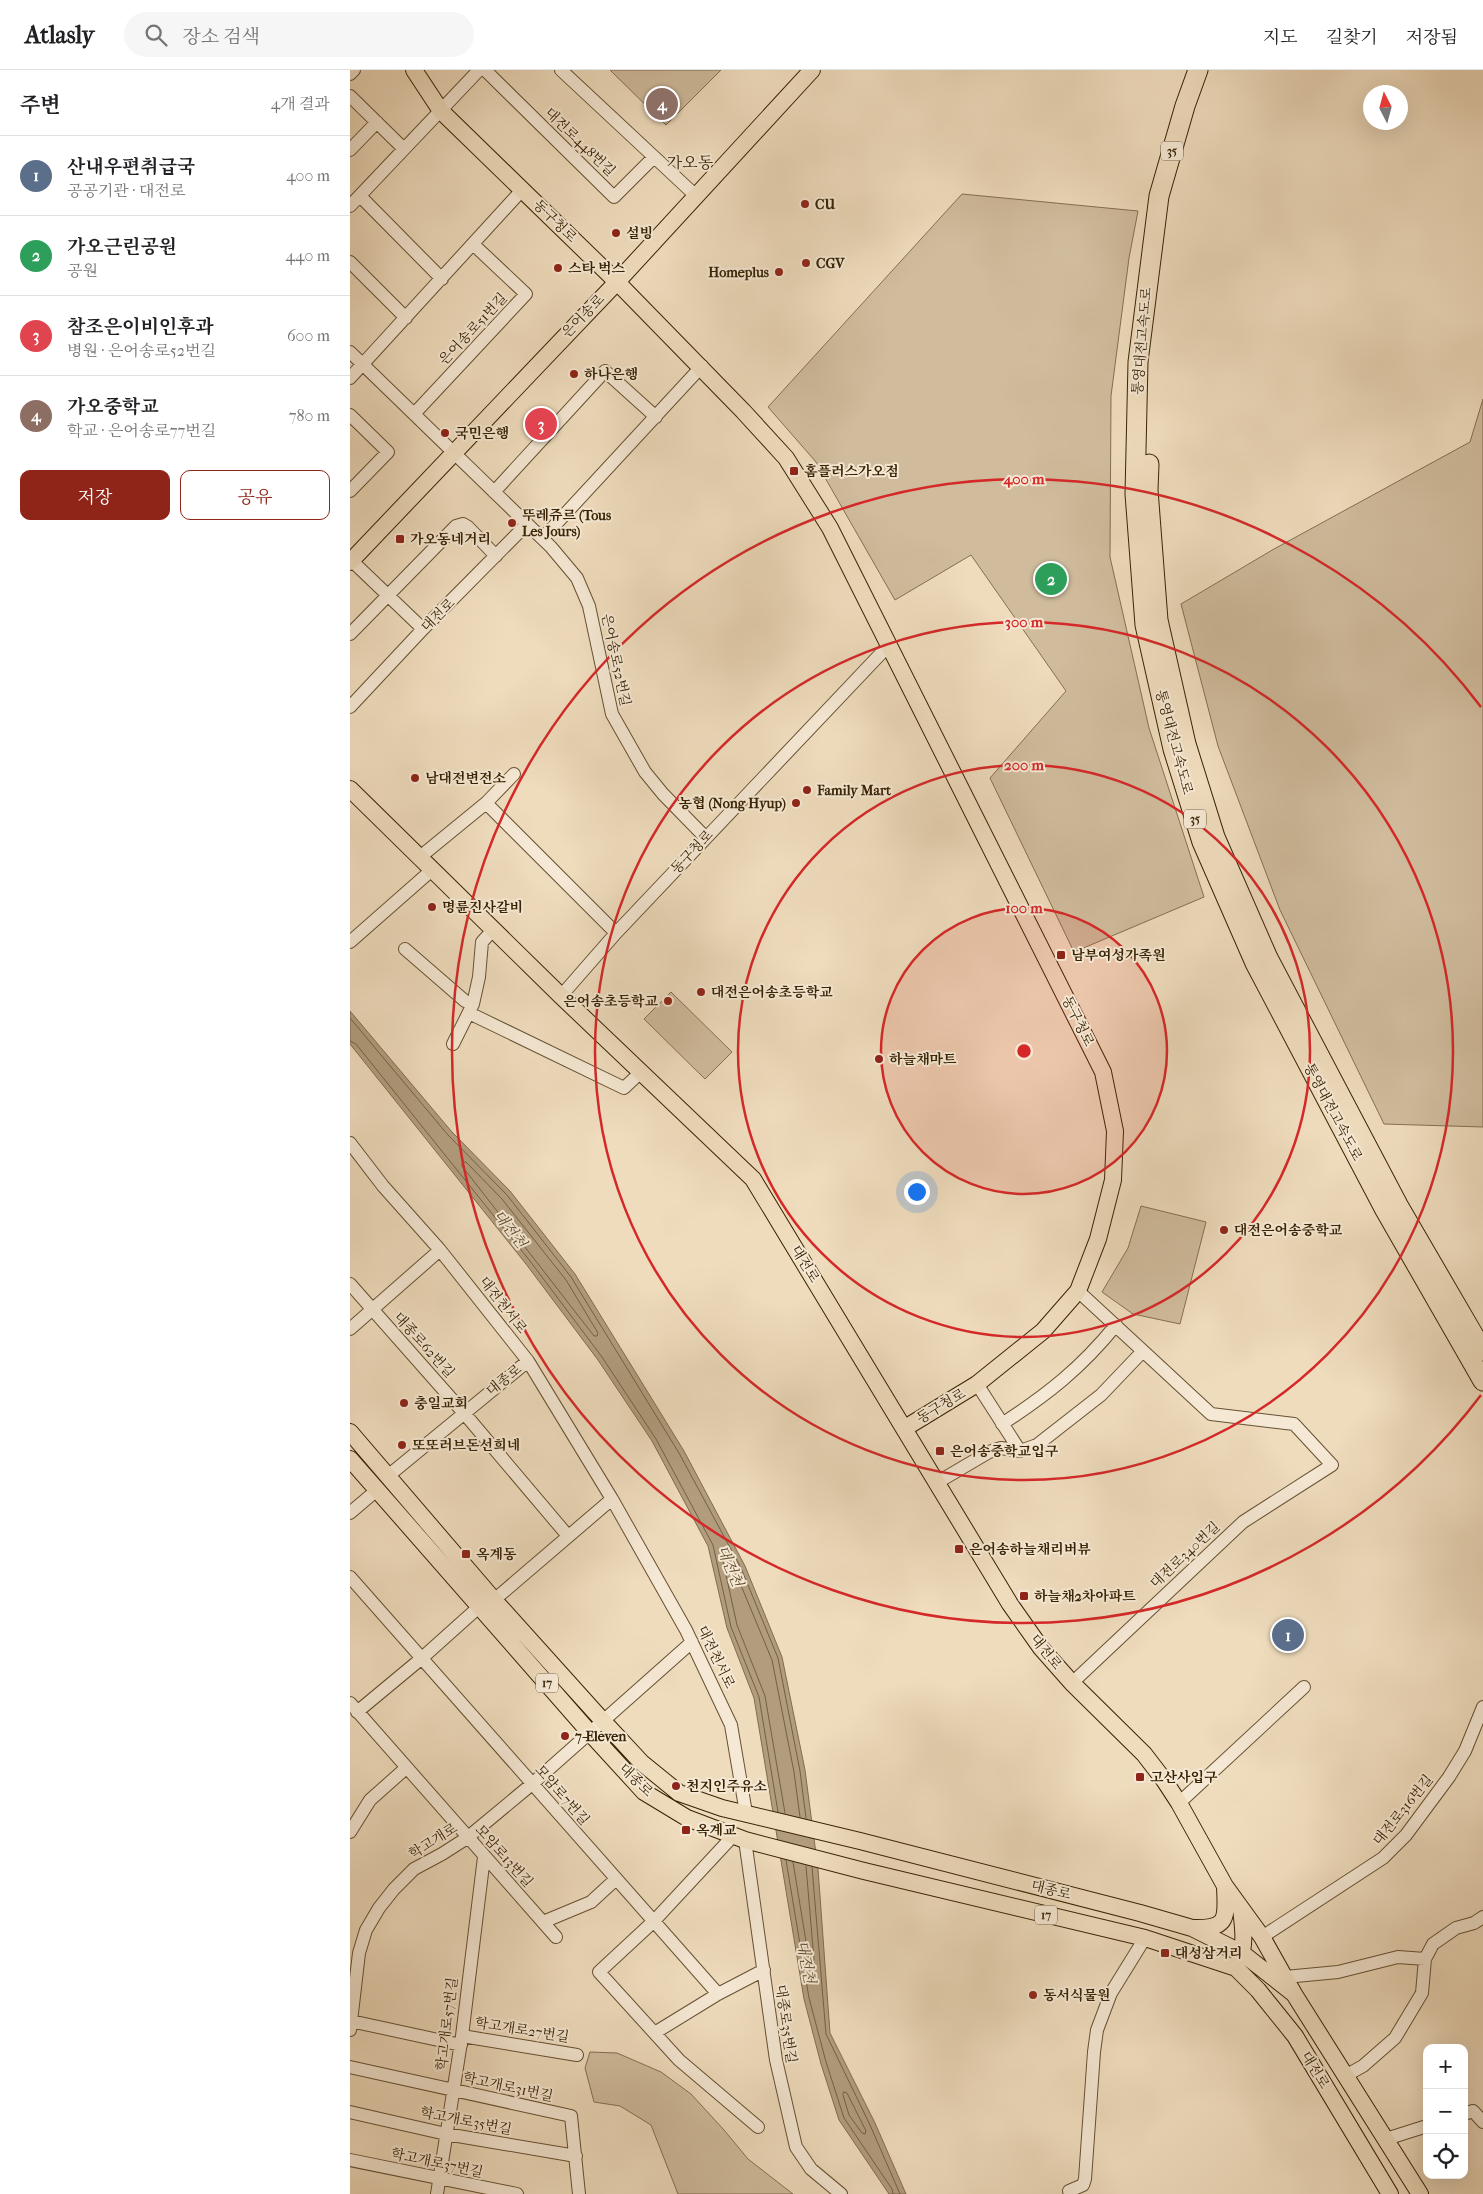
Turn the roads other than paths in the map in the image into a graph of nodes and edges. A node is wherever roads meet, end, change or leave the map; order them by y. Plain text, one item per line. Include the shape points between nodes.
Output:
1 (354, 70) edge
2 (414, 70) edge
3 (479, 70) edge
4 (485, 70) edge
5 (561, 70) edge
6 (812, 70) edge
7 (1198, 70) edge
8 (1209, 70) edge
9 (350, 74) edge
10 (350, 96) edge
11 (1190, 107) junction
12 (441, 111) junction
13 (377, 122) junction
14 (404, 149) junction
15 (350, 150) edge
16 (653, 158) junction
17 (523, 189) junction
18 (695, 195) junction
19 (360, 196) junction
20 (1165, 197) junction
21 (350, 206) edge
22 (474, 245) junction
23 (350, 262) edge
24 (442, 279) junction
25 (616, 282) junction
26 (406, 318) junction
27 (350, 352) edge
28 (363, 365) junction
29 (702, 366) junction
30 (350, 378) edge
31 (414, 414) junction
32 (350, 415) edge
33 (656, 417) junction
34 (452, 453) junction
35 (350, 491) edge
36 (494, 492) junction
37 (527, 524) junction
38 (543, 538) junction
39 (496, 556) junction
40 (351, 561) edge
41 (388, 595) junction
42 (423, 629) junction
43 (350, 634) edge
44 (888, 646) junction
45 (350, 707) edge
46 (514, 774) dead end
47 (350, 789) edge
48 (486, 803) junction
49 (706, 838) junction
50 (420, 857) junction
51 (433, 869) junction
52 (493, 930) junction
53 (616, 933) junction
54 (350, 942) edge
55 (405, 949) dead end
56 (561, 996) junction
57 (471, 1008) junction
58 (453, 1044) dead end
59 (641, 1072) junction
60 (350, 1144) edge
61 (440, 1250) junction
62 (350, 1284) edge
63 (1078, 1291) junction
64 (372, 1309) junction
65 (1116, 1325) junction
66 (350, 1329) edge
67 (1143, 1351) junction
68 (1483, 1351) edge
69 (528, 1361) junction
70 (1483, 1381) edge
71 (976, 1384) junction
72 (464, 1412) junction
73 (1002, 1424) junction
74 (905, 1428) junction
75 (350, 1432) edge
76 (1020, 1451) junction
77 (350, 1458) edge
78 (388, 1476) junction
79 (938, 1482) junction
80 (377, 1490) junction
81 (612, 1499) junction
82 (350, 1513) edge
83 (568, 1536) junction
84 (350, 1577) edge
85 (487, 1603) junction
86 (692, 1642) junction
87 (422, 1658) junction
88 (1072, 1683) junction
89 (1304, 1687) dead end
90 (1483, 1707) edge
91 (354, 1708) edge
92 (603, 1721) junction
93 (590, 1733) junction
94 (406, 1768) junction
95 (532, 1784) junction
96 (1179, 1803) junction
97 (747, 1813) junction
98 (350, 1832) edge
99 (467, 1838) junction
100 (739, 1838) junction
101 (484, 1857) junction
102 (616, 1879) junction
103 (1225, 1886) junction
104 (1240, 1907) junction
105 (1483, 1917) edge
106 (654, 1921) junction
107 (542, 1922) junction
108 (1192, 1928) junction
109 (556, 1937) dead end
110 (1262, 1937) junction
111 (1145, 1938) junction
112 (1425, 1959) junction
113 (1239, 1960) junction
114 (764, 1970) junction
115 (1285, 1977) junction
116 (718, 1994) junction
117 (1294, 1994) junction
118 (351, 2025) edge
119 (656, 2032) junction
120 (461, 2040) junction
121 (577, 2055) dead end
122 (350, 2067) edge
123 (1345, 2076) junction
124 (453, 2090) junction
125 (350, 2112) edge
126 (1468, 2113) edge
127 (1483, 2122) edge
128 (758, 2127) dead end
129 (1423, 2127) edge
130 (446, 2134) junction
131 (1386, 2139) junction
132 (576, 2156) junction
133 (350, 2160) edge
134 (439, 2179) junction
135 (1069, 2190) dead end
136 (437, 2194) edge
137 (517, 2194) edge
138 (579, 2194) edge
139 (840, 2194) edge
140 (1390, 2194) edge
141 (1420, 2194) edge

1 - 9 street
2 - 12 main road, 동구청로
3 - 12 street
4 - 16 street, 대전로448번길 via 614,197
5 - 16 street
6 - 18 main road, 은어송로
7 - 11 highway, 통영대전고속도로 / 35
8 - 11 highway, 통영대전고속도로 / 35
10 - 13 street
11 - 20 highway, 통영대전고속도로 / 35
12 - 14 street
12 - 17 main road, 동구청로
13 - 14 street
13 - 15 street
14 - 19 street
16 - 18 street
17 - 22 street
17 - 25 main road, 동구청로
18 - 25 main road, 은어송로
19 - 21 street
19 - 24 street
20 - 68 highway, 통영대전고속도로 / 35 via 1151,358 1148,490 1158,620 1186,744 1215,837 1268,958 1398,1205
20 - 70 highway, 통영대전고속도로 / 35 via 1138,362 1135,494 1145,625 1173,748 1202,842 1255,963 1385,1210
22 - 24 street
22 - 31 street, 은어송로51번길 via 526,294
23 - 26 street
24 - 26 street
25 - 29 main road, 동구청로
25 - 34 main road, 은어송로
26 - 28 street
27 - 28 street
28 - 30 street
28 - 31 street
29 - 33 street
29 - 44 main road, 동구청로 via 786,458 830,528
31 - 34 street
32 - 35 street via 388,452
33 - 36 street via 605,371
33 - 38 street
34 - 36 street, 은어송로52번길
34 - 40 main road, 은어송로
36 - 37 street, 은어송로52번길
37 - 38 street, 은어송로52번길
37 - 39 street, 대전로
38 - 49 street, 은어송로52번길 via 582,587 597,637 612,714 645,772
39 - 41 street via 468,527 463,524 456,526
39 - 42 street, 대전로
40 - 41 street, 은어송로
41 - 42 street, 은어송로
41 - 43 street
42 - 45 street, 대전로
44 - 49 street, 동구청로
44 - 63 main road, 동구청로 via 1103,1072 1115,1131 1113,1180 1098,1239
46 - 48 street
47 - 50 main road, 대전로
48 - 50 street
48 - 53 street
49 - 53 street, 동구청로
50 - 51 main road, 대전로
51 - 52 main road, 대전로
51 - 54 street
52 - 56 main road, 대전로
52 - 57 street via 482,942 479,977
53 - 56 street, 동구청로
55 - 57 street
56 - 59 main road, 대전로
57 - 58 street
57 - 59 street via 624,1088
59 - 74 main road, 대전로 via 754,1179
60 - 61 street, 대전천서로
61 - 64 street
61 - 69 street, 대전천서로
62 - 64 street, 대종로62번길
63 - 65 street
63 - 71 main road, 동구청로 via 1043,1331
64 - 66 street
64 - 72 street, 대종로62번길
65 - 67 street
65 - 73 street via 1059,1385
67 - 76 street via 1101,1395 1037,1444
67 - 88 street, 대전로340번길 via 1211,1414 1294,1424 1332,1465 1242,1522
69 - 72 street, 대종로
69 - 81 street, 대전천서로
71 - 73 street, 동구청로
71 - 74 main road, 동구청로
72 - 78 street, 대종로
72 - 83 street, 대종로62번길
73 - 76 street, 동구청로
74 - 79 main road, 대전로
75 - 78 main road, 대종로 / 17
76 - 79 street via 1001,1448 989,1452
77 - 80 main road, 대종로 / 17
78 - 85 main road, 대종로 / 17
79 - 88 main road, 대전로 via 1010,1604 1041,1648
80 - 82 street
80 - 85 main road, 대종로 / 17
81 - 83 street
81 - 86 street, 대전천서로
83 - 85 street
84 - 87 street, 모암로7번길
85 - 87 street
85 - 92 main road, 대종로 / 17
85 - 93 main road, 대종로 / 17
86 - 92 street
86 - 97 street, 대전천서로 via 731,1725
87 - 91 street
87 - 95 street, 모암로7번길
88 - 96 main road, 대전로 via 1144,1754
89 - 96 street
90 - 110 street, 대전로316번길 via 1465,1751 1449,1777 1400,1841 1383,1858
91 - 94 street, 모암로13번길
92 - 93 street, 학고개로
92 - 97 main road, 대종로 / 17 via 642,1763 679,1793
93 - 95 street, 학고개로
93 - 100 main road, 대종로 / 17 via 644,1792 687,1818
94 - 98 street via 370,1800
94 - 99 street, 모암로13번길
95 - 99 street, 학고개로
95 - 102 street, 모암로7번길
96 - 103 main road, 대전로
97 - 108 main road, 대종로 / 17
99 - 101 street, 모암로13번길
99 - 118 street, 학고개로 via 414,1869 379,1908 366,1930 359,1953
100 - 106 street
100 - 111 main road, 대종로 / 17
100 - 114 street, 대종로35번길
101 - 107 street, 모암로13번길
101 - 120 street, 학고개로57번길
102 - 106 street, 모암로7번길
102 - 107 street via 591,1902
103 - 104 main road, 대전로
103 - 108 main road via 1226,1912 1221,1923 1211,1929
104 - 110 main road
104 - 113 main road, 대전로 via 1244,1930
105 - 112 street via 1456,1928 1433,1944
106 - 116 street, 모암로7번길
106 - 119 street via 600,1972
107 - 109 street, 모암로13번길
108 - 113 main road, 대종로 / 17
110 - 115 main road
111 - 113 main road, 대종로 / 17
111 - 135 street via 1111,1993 1097,2030 1086,2179 1082,2185
112 - 115 street via 1398,1957 1338,1972
112 - 123 street via 1422,1993 1395,2038 1363,2066
113 - 117 main road, 대전로 / 17
113 - 140 main road, 대전로 / 17 via 1295,2036
114 - 116 street
114 - 139 street, 대종로35번길 via 776,2060 796,2147 811,2169
115 - 117 main road
116 - 119 street
117 - 123 main road, 대전로 / 17
118 - 120 street, 학고개로27번길
119 - 128 street via 679,2060
120 - 121 street, 학고개로27번길
120 - 124 street, 학고개로57번길
122 - 124 street, 학고개로31번길
123 - 131 main road, 대전로 / 17
124 - 130 street, 학고개로57번길
124 - 132 street, 학고개로31번길 via 571,2116
125 - 130 street, 학고개로35번길
126 - 127 street via 1473,2111
129 - 131 street
130 - 132 street, 학고개로35번길
130 - 134 street, 학고개로57번길
131 - 141 main road, 대전로 / 17
132 - 138 street
133 - 134 street, 학고개로37번길
134 - 136 street, 학고개로57번길
134 - 137 street, 학고개로37번길

